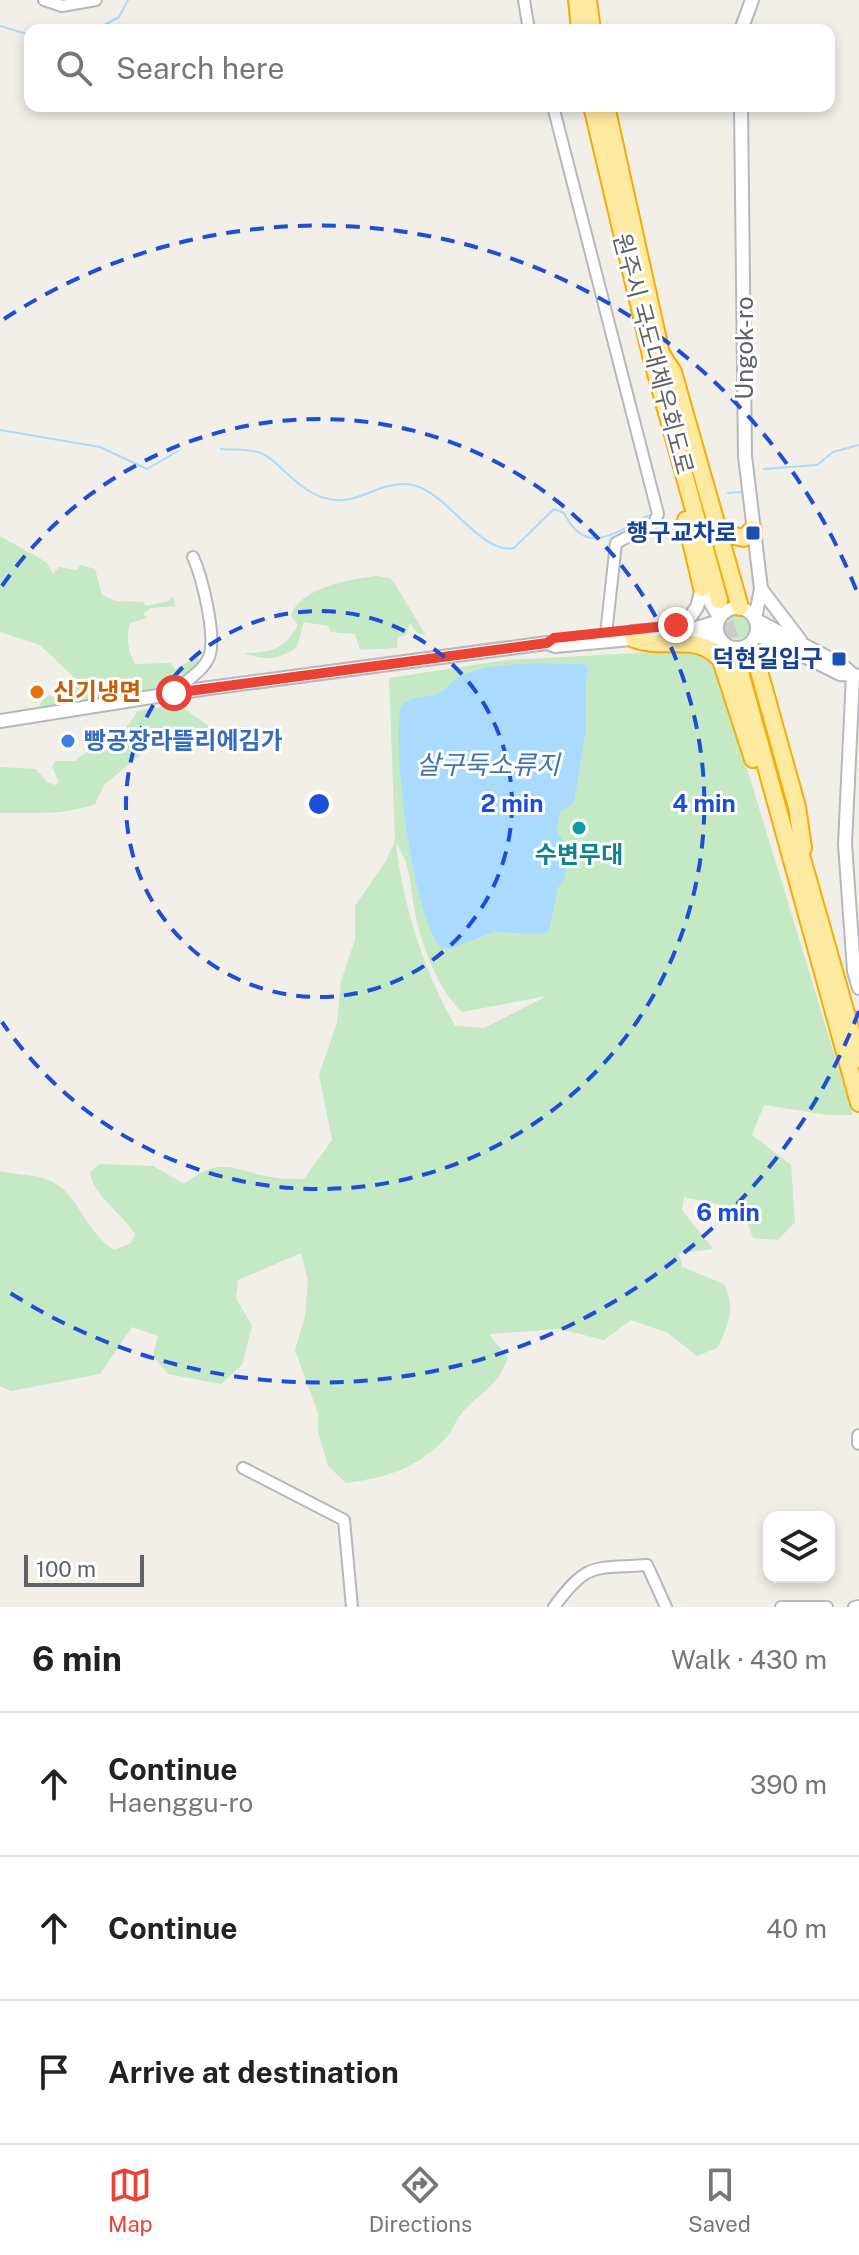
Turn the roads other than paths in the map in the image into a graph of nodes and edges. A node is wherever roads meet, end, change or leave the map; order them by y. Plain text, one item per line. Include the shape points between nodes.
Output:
1 (44, 0) edge
2 (96, 0) edge
3 (524, 0) edge
4 (577, 0) edge
5 (588, 0) edge
6 (752, 0) edge
7 (528, 24) edge
8 (579, 24) edge
9 (591, 24) edge
10 (743, 24) edge
11 (555, 112) edge
12 (594, 112) edge
13 (607, 112) edge
14 (741, 112) edge
15 (656, 355) junction
16 (753, 529) junction
17 (720, 533) junction
18 (193, 557) dead end
19 (702, 588) junction
20 (761, 589) junction
21 (735, 611) junction
22 (606, 634) junction
23 (634, 636) junction
24 (547, 643) junction
25 (777, 644) junction
26 (735, 647) junction
27 (805, 647) junction
28 (757, 664) junction
29 (856, 676) edge
30 (174, 693) junction
31 (0, 721) edge
32 (801, 871) junction
33 (859, 988) edge
34 (859, 1059) edge
35 (859, 1103) edge
36 (859, 1436) edge
37 (859, 1443) edge
38 (243, 1468) dead end
39 (352, 1607) edge
40 (554, 1607) edge
41 (666, 1607) edge
42 (781, 1607) edge
43 (827, 1607) edge

1 - 2 street via 62,6
3 - 7 street
4 - 8 highway
5 - 9 highway
6 - 10 street
11 - 22 street via 658,514 654,523 616,543
12 - 15 highway, 원주시 국도대체우회도로
13 - 15 highway
14 - 16 street, Ungok-ro via 745,456
15 - 17 highway via 673,372
15 - 19 highway via 650,377
15 - 21 highway
16 - 17 highway via 744,538
16 - 20 street, Ungok-ro
17 - 21 highway
18 - 30 street via 212,639 201,669
19 - 21 street
19 - 23 street via 697,607 683,624
20 - 21 street
20 - 27 street
21 - 23 street via 706,627
21 - 26 street
21 - 26 street
21 - 27 street
22 - 23 street
22 - 24 street
23 - 24 street
23 - 26 highway via 644,643 697,643 713,651
24 - 30 street
25 - 26 street via 766,637
25 - 28 street via 765,648
25 - 29 street via 840,674
26 - 28 street
26 - 32 highway
27 - 29 street
28 - 32 highway via 797,807
29 - 33 street via 845,844
30 - 31 street
32 - 34 highway
32 - 35 highway
36 - 37 street
38 - 39 street via 344,1520
40 - 41 street via 589,1569 647,1565
42 - 43 street

